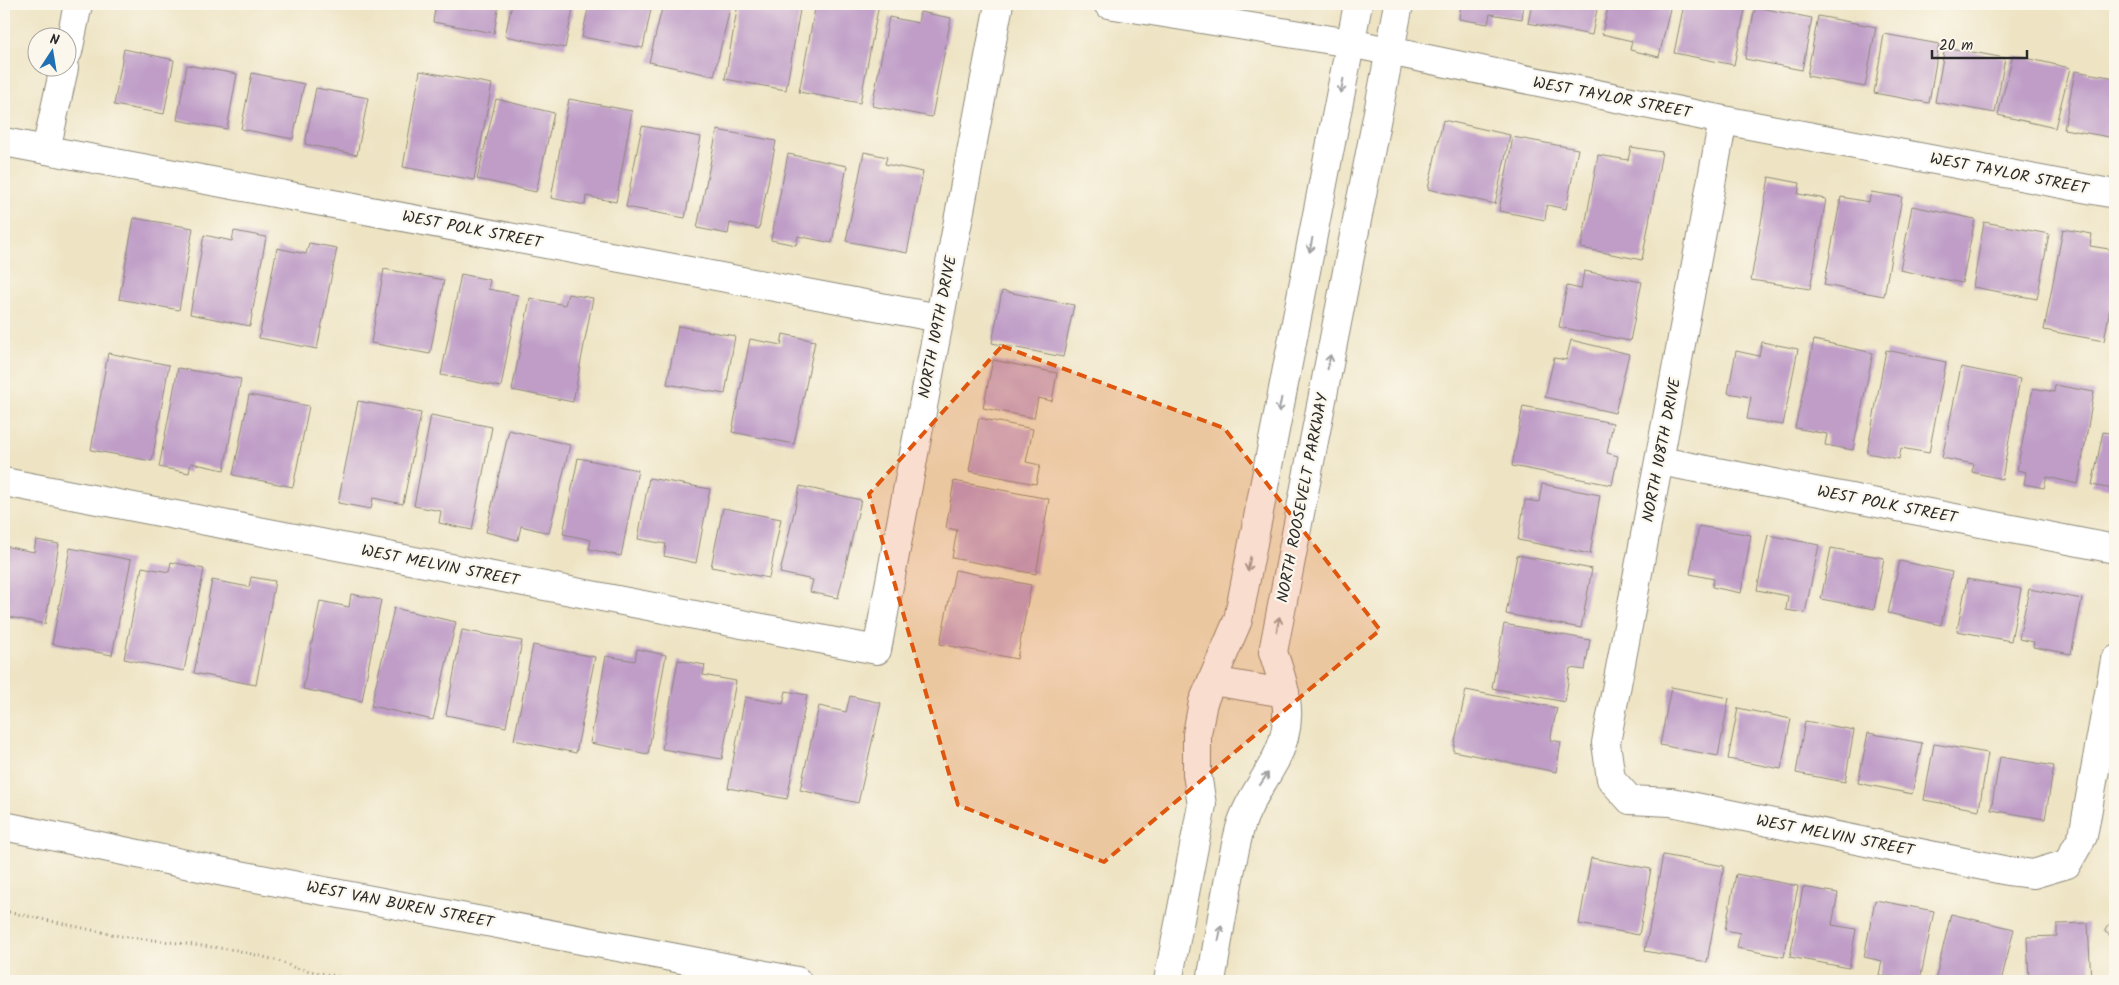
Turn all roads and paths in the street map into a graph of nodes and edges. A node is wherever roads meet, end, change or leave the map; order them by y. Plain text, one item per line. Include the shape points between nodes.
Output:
1 (78, 4) edge
2 (999, 4) edge
3 (1108, 4) edge
4 (1358, 4) edge
5 (1399, 4) edge
6 (73, 28) edge
7 (1350, 44) junction
8 (1389, 52) junction
9 (62, 78) edge
10 (1723, 120) junction
11 (4, 142) edge
12 (46, 150) junction
13 (2115, 194) edge
14 (940, 318) junction
15 (1660, 461) junction
16 (4, 482) edge
17 (1259, 512) junction
18 (1299, 519) junction
19 (2115, 549) edge
20 (877, 650) joint
21 (2115, 660) edge
22 (1212, 681) junction
23 (1285, 693) junction
24 (1611, 779) joint
25 (4, 826) edge
26 (4, 911) edge
27 (361, 981) edge
28 (797, 981) edge
29 (1168, 981) edge
30 (1210, 981) edge

1 - 6 street
2 - 14 street, NORTH 109TH DRIVE
3 - 7 street, WEST TAYLOR STREET
4 - 7 street
5 - 8 street, NORTH ROOSEVELT PARKWAY
7 - 8 street, WEST TAYLOR STREET
7 -> 17 street
8 - 10 street, WEST TAYLOR STREET
18 -> 8 street, NORTH ROOSEVELT PARKWAY
9 - 12 street
10 - 13 street, WEST TAYLOR STREET
10 - 15 street, NORTH 108TH DRIVE
11 - 12 street, WEST POLK STREET
12 - 14 street, WEST POLK STREET
14 - 20 street, NORTH 109TH DRIVE
15 - 19 street, WEST POLK STREET
15 - 24 street, NORTH 108TH DRIVE via 1606,743
16 - 20 street, WEST MELVIN STREET
17 - 18 street
17 -> 22 street via 1238,620
23 -> 18 street, NORTH ROOSEVELT PARKWAY via 1273,652
21 - 24 street, WEST MELVIN STREET via 2083,836 2067,864 2033,874 1671,802 1630,800
22 - 23 street
22 - 29 street via 1203,702 1197,734 1202,805
30 -> 23 street, NORTH ROOSEVELT PARKWAY via 1240,828 1254,794 1286,736 1289,712
25 - 28 street, WEST VAN BUREN STREET via 224,872
26 - 27 path via 120,936 236,950 295,968

